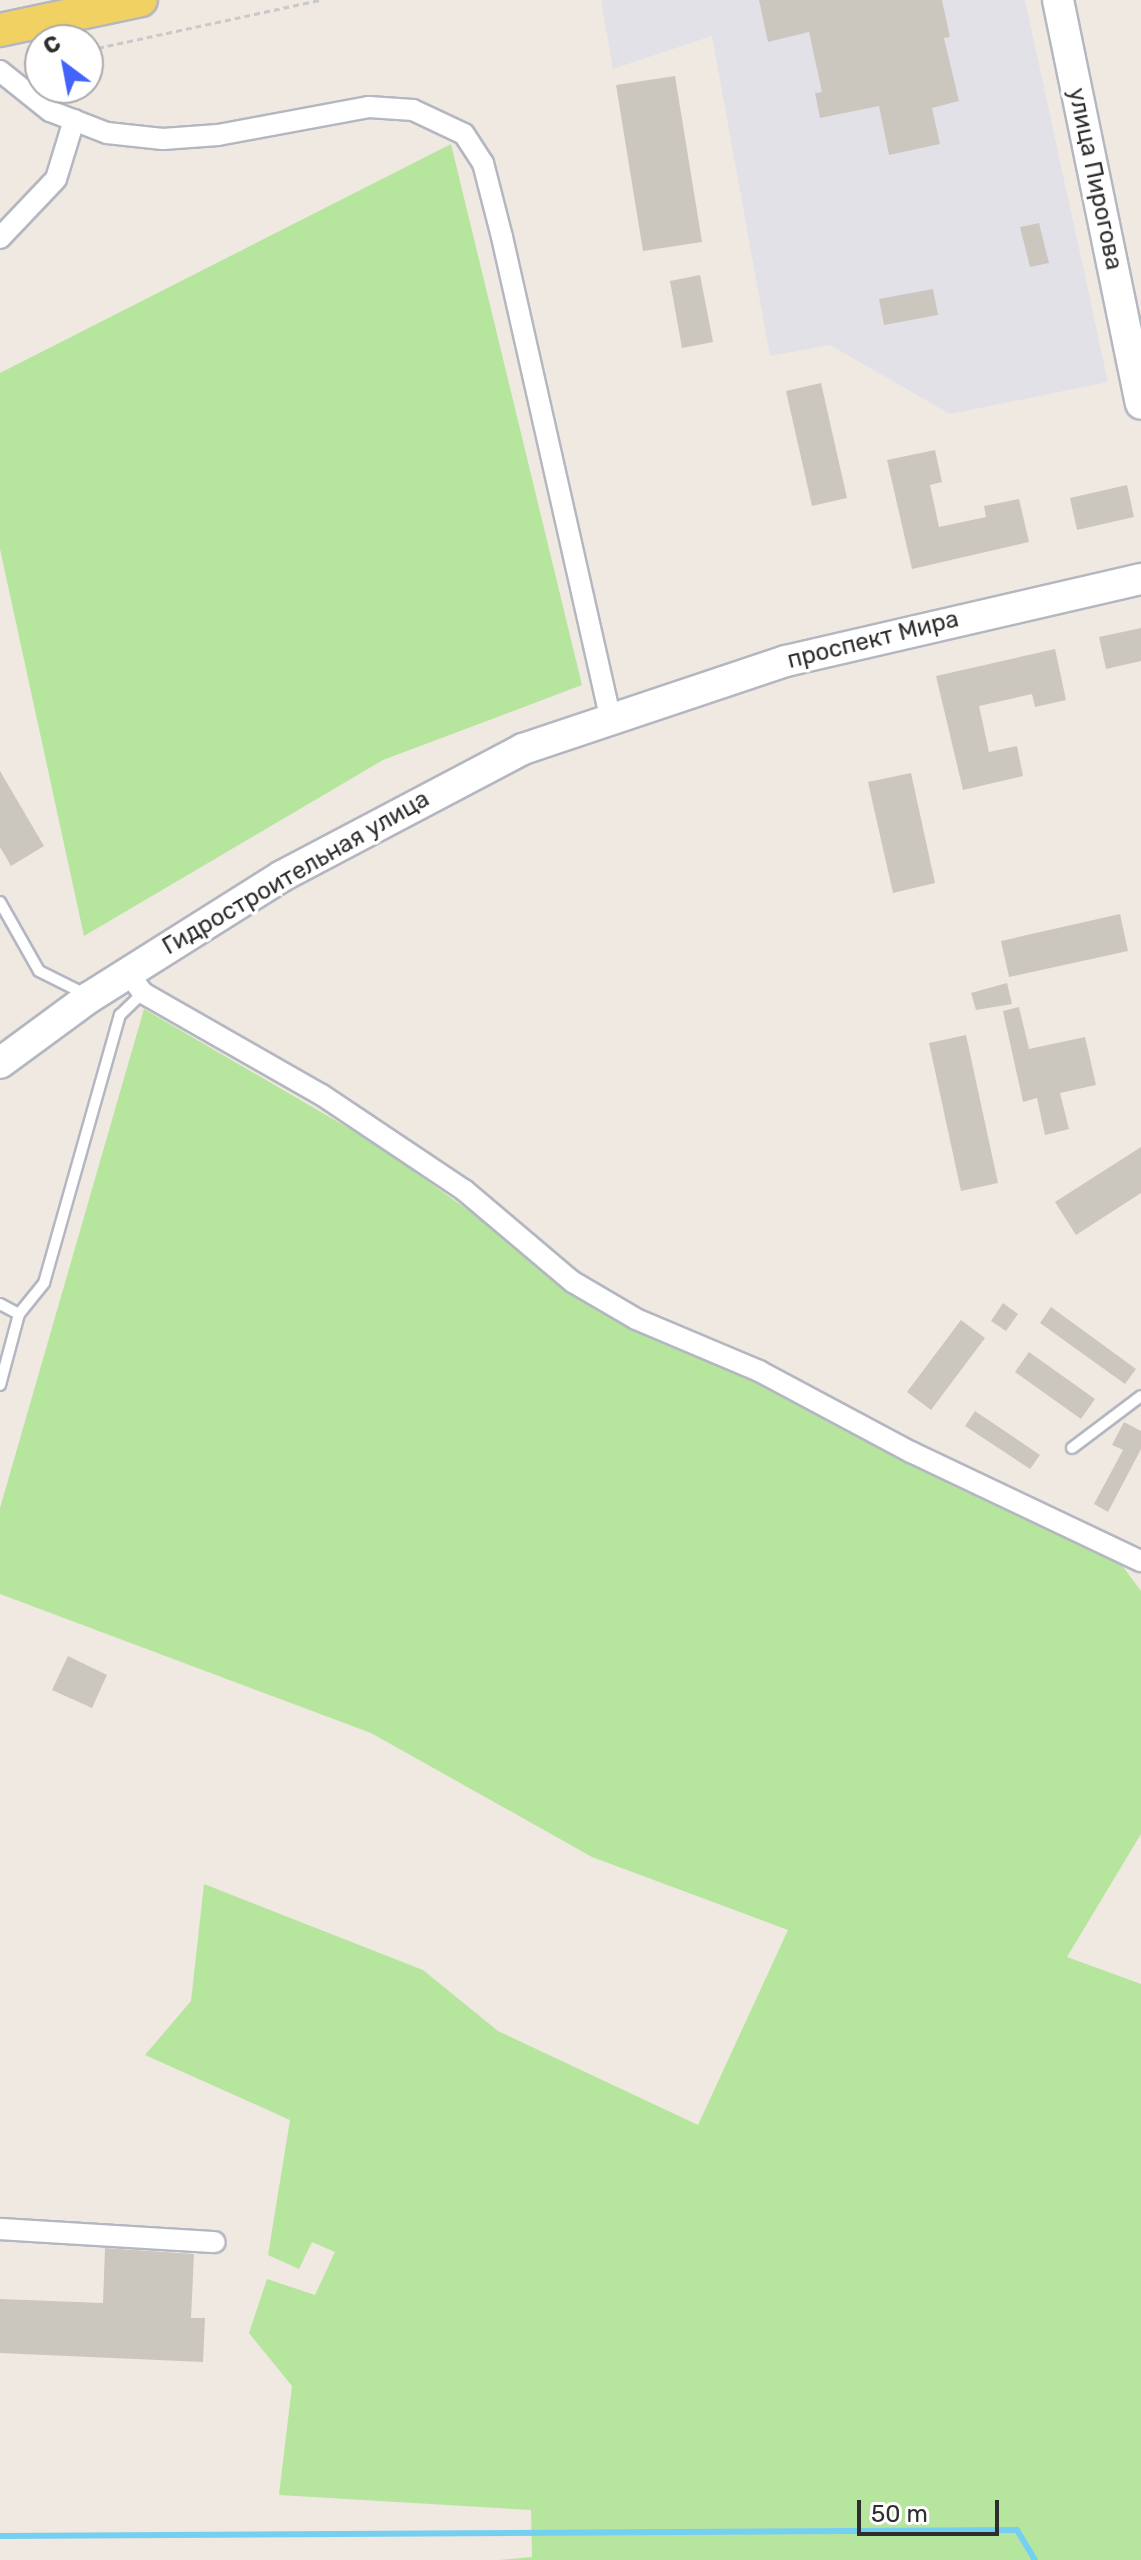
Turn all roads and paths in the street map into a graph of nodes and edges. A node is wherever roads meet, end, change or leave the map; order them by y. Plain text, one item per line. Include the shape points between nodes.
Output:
1 (141, 0) edge
2 (320, 0) edge
3 (1058, 0) edge
4 (0, 30) edge
5 (104, 47) edge
6 (0, 71) edge
7 (74, 120) junction
8 (0, 238) edge
9 (1141, 404) edge
10 (1141, 579) edge
11 (610, 717) junction
12 (0, 902) edge
13 (135, 983) junction
14 (90, 997) junction
15 (0, 1063) edge
16 (0, 1304) edge
17 (19, 1314) junction
18 (0, 1385) edge
19 (1141, 1396) edge
20 (1072, 1448) dead end
21 (1141, 1561) edge
22 (0, 2229) edge
23 (215, 2242) dead end

1 - 4 main road
2 - 5 path
3 - 9 street, улица Пирогова
6 - 7 street via 50,111
7 - 8 street via 56,179
7 - 11 street via 107,133 163,139 218,135 369,107 413,110 464,134 483,163 498,222
10 - 11 street, проспект Мира via 786,661
11 - 13 street, Гидростроительная улица via 441,787 282,876
12 - 14 lane via 39,971
13 - 14 street, Гидростроительная улица
13 - 17 lane via 120,1015 44,1283
13 - 21 street via 322,1095 464,1190 573,1282 636,1319 759,1371 911,1452
14 - 15 street, Гидростроительная улица
16 - 17 lane
17 - 18 lane
19 - 20 lane
22 - 23 street

